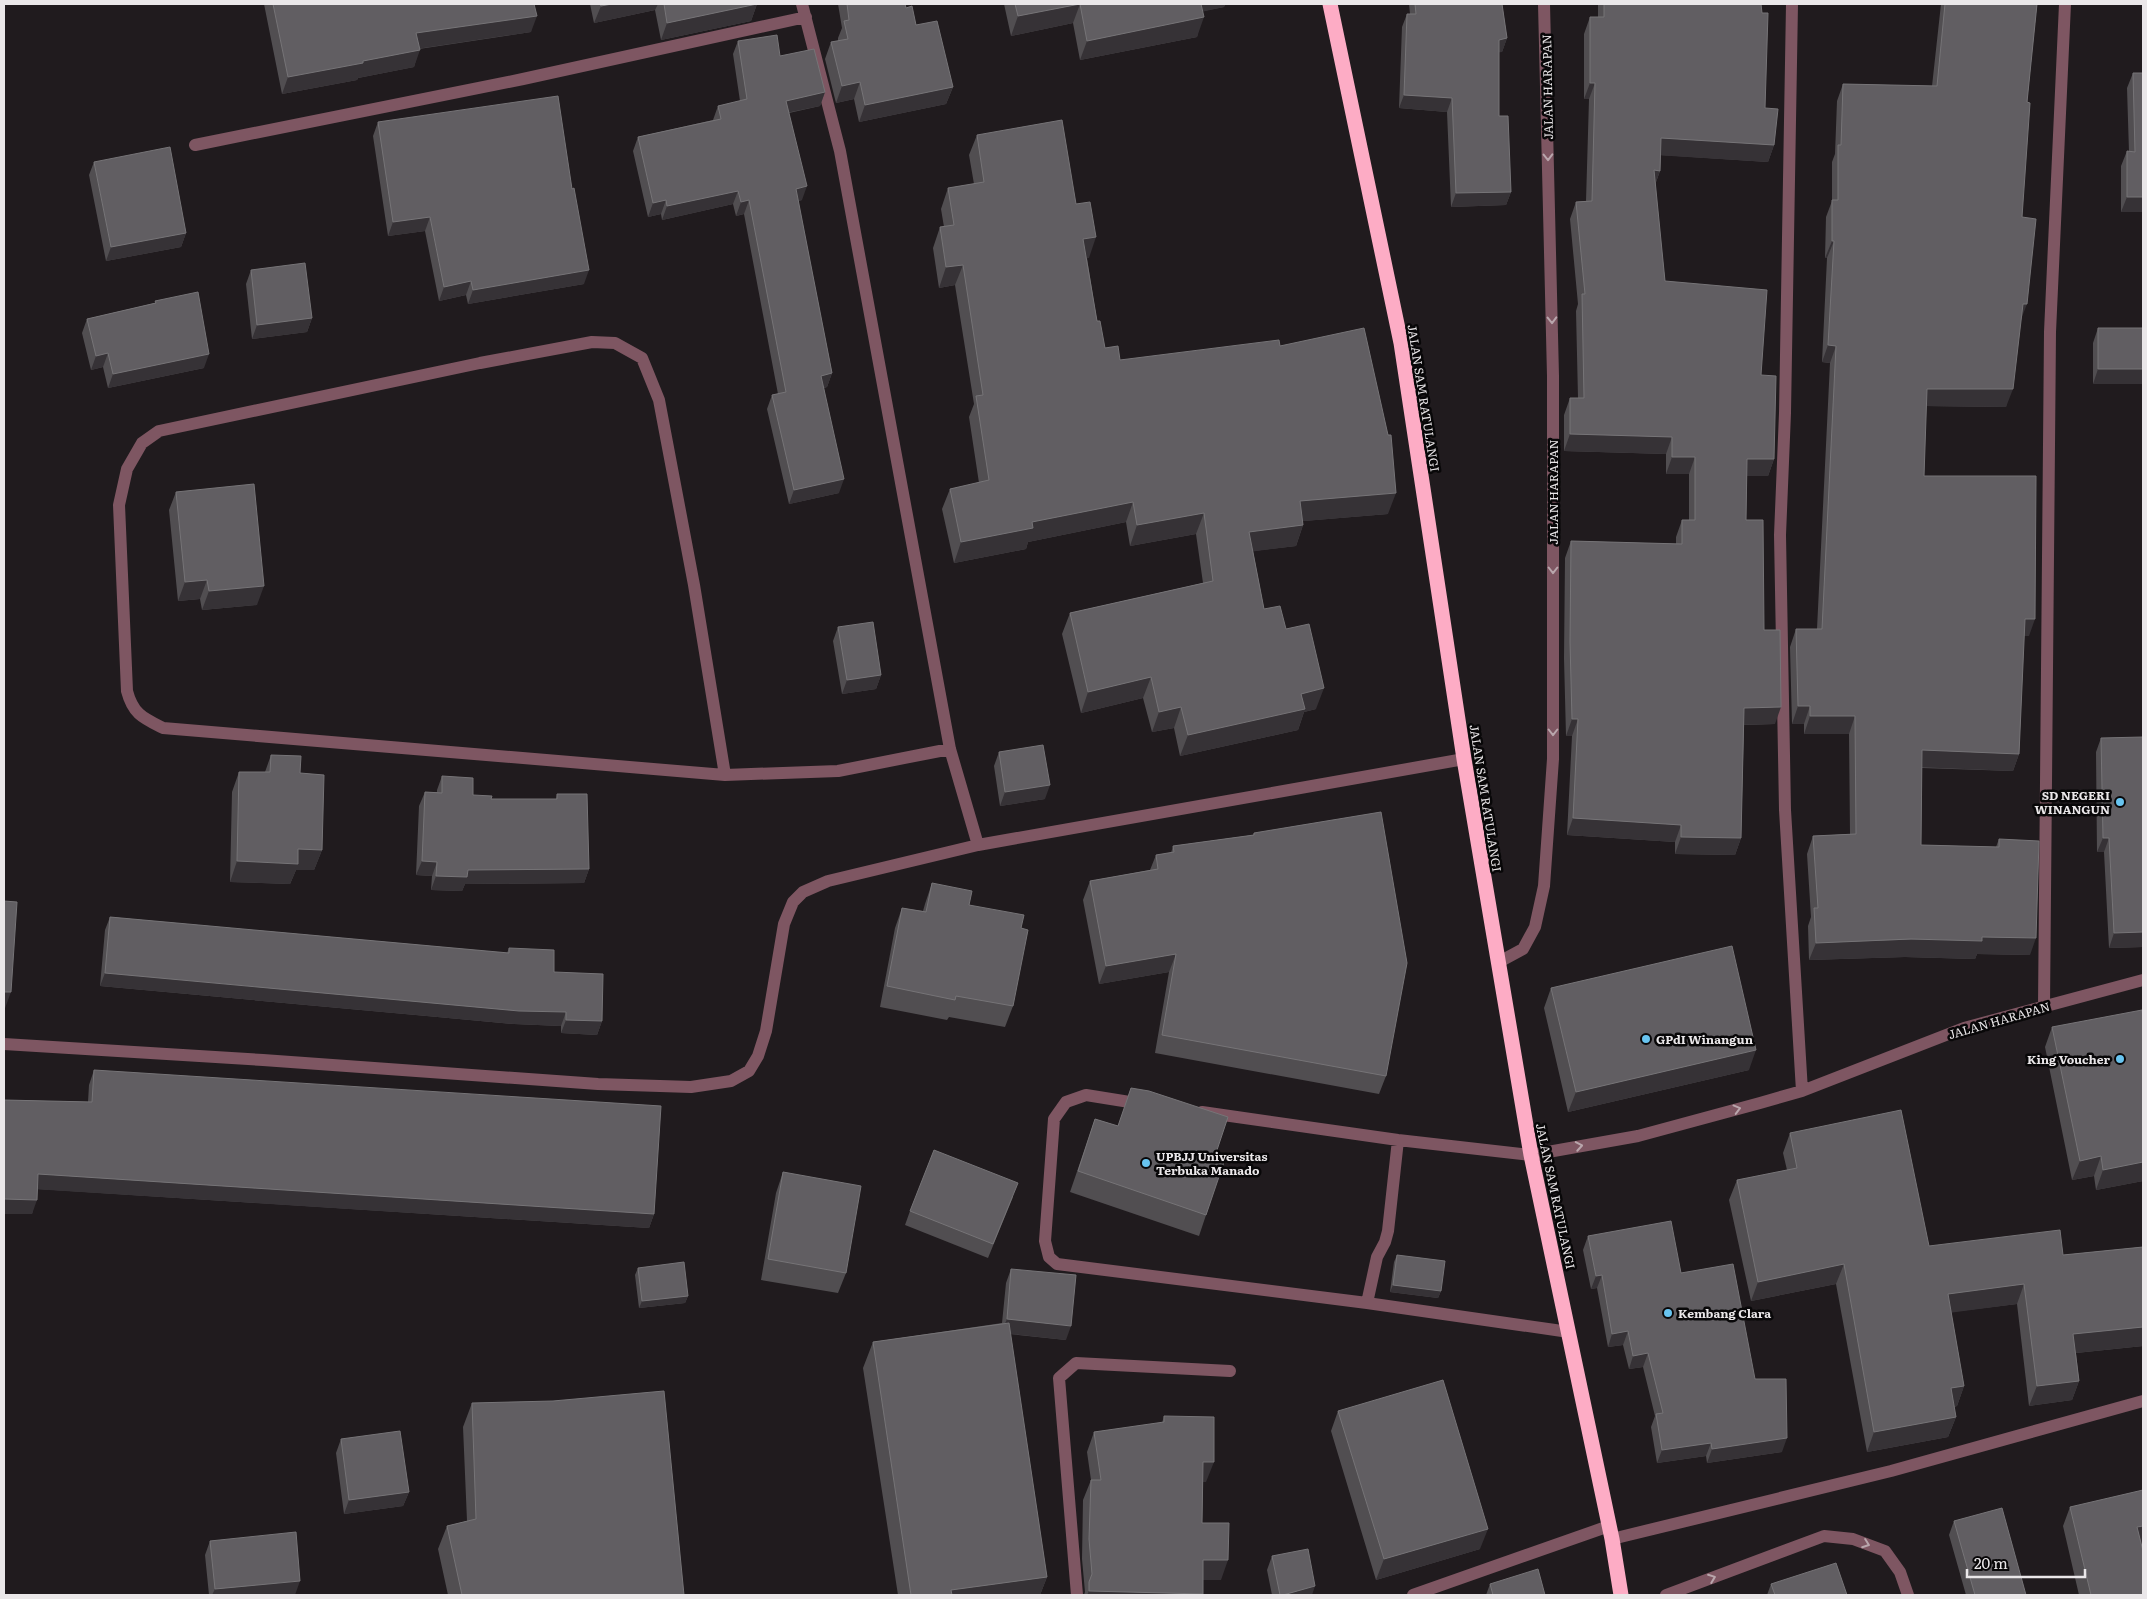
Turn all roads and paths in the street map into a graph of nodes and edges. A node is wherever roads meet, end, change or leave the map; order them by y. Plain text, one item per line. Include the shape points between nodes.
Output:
1 (802, 4) edge
2 (1330, 4) edge
3 (1544, 4) edge
4 (1792, 4) edge
5 (2065, 4) edge
6 (806, 17) junction
7 (194, 145) dead end
8 (950, 750) junction
9 (1464, 759) junction
10 (726, 775) junction
11 (978, 845) junction
12 (1499, 962) junction
13 (2143, 980) edge
14 (2044, 1007) junction
15 (4, 1044) edge
16 (1802, 1091) junction
17 (1154, 1105) edge
18 (1193, 1111) edge
19 (1398, 1140) junction
20 (1531, 1155) junction
21 (1367, 1303) junction
22 (1569, 1332) junction
23 (1230, 1372) dead end
24 (2143, 1401) edge
25 (1611, 1533) junction
26 (1077, 1595) edge
27 (1412, 1595) edge
28 (1622, 1595) edge
29 (1666, 1595) edge
30 (1908, 1595) edge

1 - 6 street
2 - 9 highway, JALAN SAM RATULANGI via 1401,343
3 -> 12 street, JALAN HARAPAN via 1553,376 1553,758 1544,886 1535,927 1522,948
4 - 16 street via 1780,535 1785,810
5 - 14 street via 2050,332
6 - 7 street via 523,79
6 - 8 street via 840,151
8 - 10 street via 838,771
8 - 11 street
9 - 11 street
9 - 12 highway, JALAN SAM RATULANGI
10 - 10 street via 659,400 642,358 615,343 592,342 480,362 159,431 142,443 127,468 119,505 127,691 131,705 143,718 163,728
11 - 15 street via 828,881 803,892 793,902 784,924 766,1030 758,1056 749,1071 731,1081 691,1087 598,1084
12 - 20 highway, JALAN SAM RATULANGI
13 - 14 street, JALAN HARAPAN
14 - 16 street, JALAN HARAPAN via 1964,1028
20 -> 16 street, JALAN HARAPAN via 1638,1136
17 - 21 street via 1086,1096 1066,1102 1054,1119 1044,1241 1049,1257 1057,1264
18 - 19 street, JALAN HARAPAN
19 - 20 street, JALAN HARAPAN
19 - 21 street via 1388,1231 1377,1257
20 - 22 highway, JALAN SAM RATULANGI
21 - 22 street
22 - 25 highway, JALAN SAM RATULANGI
23 - 26 street via 1076,1363 1059,1378
24 - 25 street via 1891,1471
25 - 27 street
25 - 28 highway, JALAN SAM RATULANGI
29 -> 30 street via 1824,1536 1854,1539 1885,1551 1900,1572

